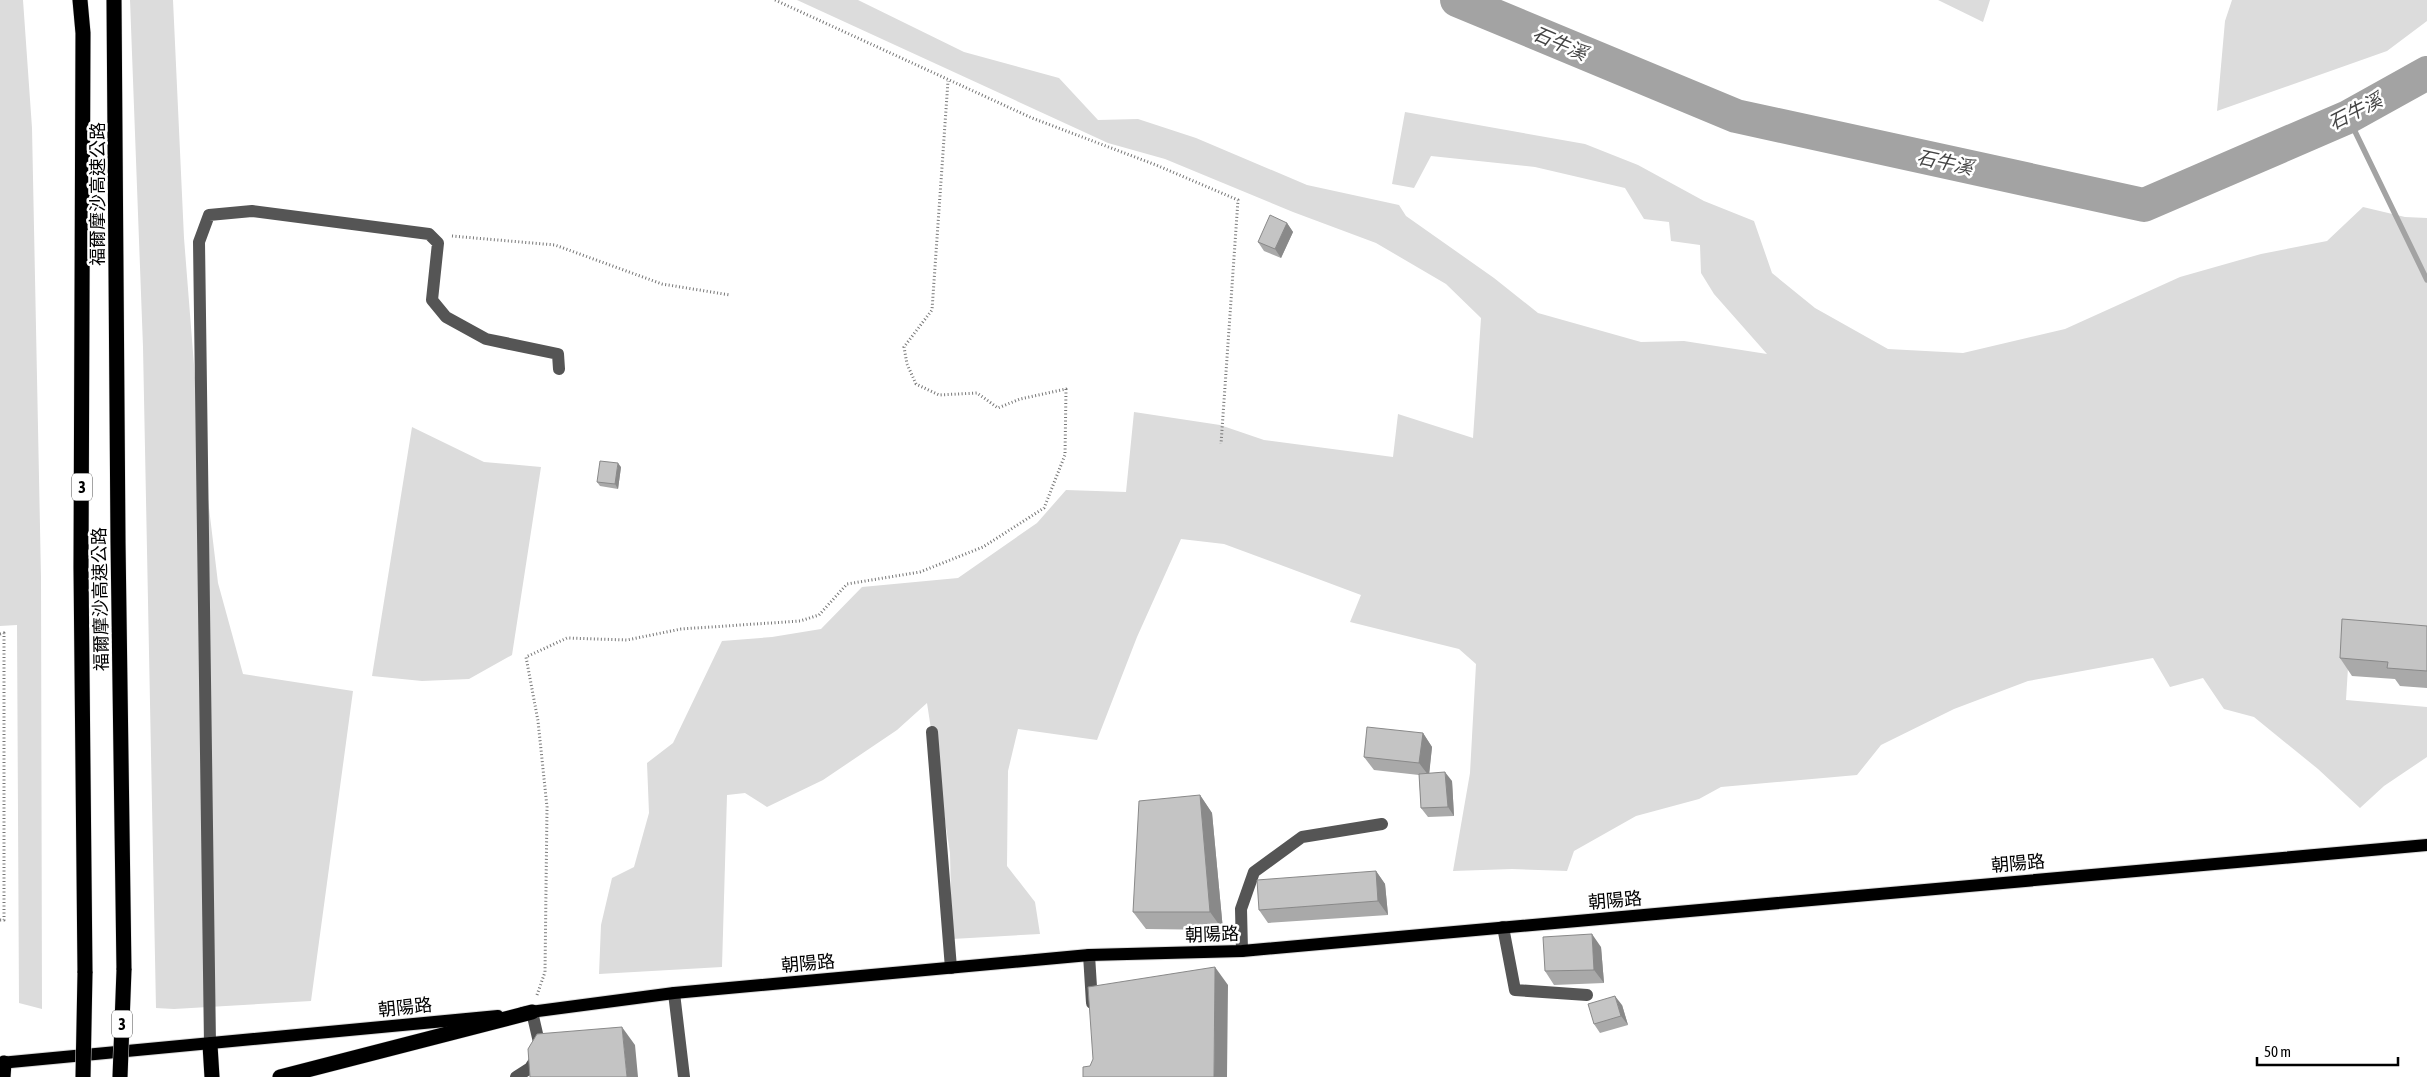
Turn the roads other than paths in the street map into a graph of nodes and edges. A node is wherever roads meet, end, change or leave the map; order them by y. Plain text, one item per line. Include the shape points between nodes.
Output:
1 (80, 0) edge
2 (114, 0) edge
3 (559, 369) dead end
4 (932, 732) dead end
5 (1382, 824) dead end
6 (2427, 845) edge
7 (1503, 927) junction
8 (1242, 951) junction
9 (1089, 956) junction
10 (951, 968) junction
11 (674, 993) junction
12 (1587, 995) dead end
13 (532, 1012) junction
14 (1093, 1012) edge
15 (210, 1045) junction
16 (2, 1068) edge
17 (83, 1077) edge
18 (120, 1077) edge
19 (212, 1077) edge
20 (280, 1077) edge
21 (516, 1077) edge
22 (684, 1077) edge

1 - 17 highway, 福爾摩沙高速公路 / 3, bridge via 83,34
2 - 18 highway, 福爾摩沙高速公路 / 3, bridge via 124,970
3 - 15 street via 558,354 486,339 446,317 432,300 438,243 429,234 252,211 209,215 199,242
4 - 10 street
5 - 8 street via 1302,837 1254,872 1241,909
6 - 7 main road, 朝陽路
7 - 8 main road, 朝陽路
7 - 12 street via 1515,990
8 - 9 main road, 朝陽路
9 - 10 main road, 朝陽路
9 - 14 street
10 - 11 main road, 朝陽路
11 - 13 main road, 朝陽路
11 - 22 street
13 - 15 main road, 朝陽路
13 - 20 highway
13 - 21 street via 541,1051 530,1068
15 - 16 main road, 朝陽路
15 - 19 highway

